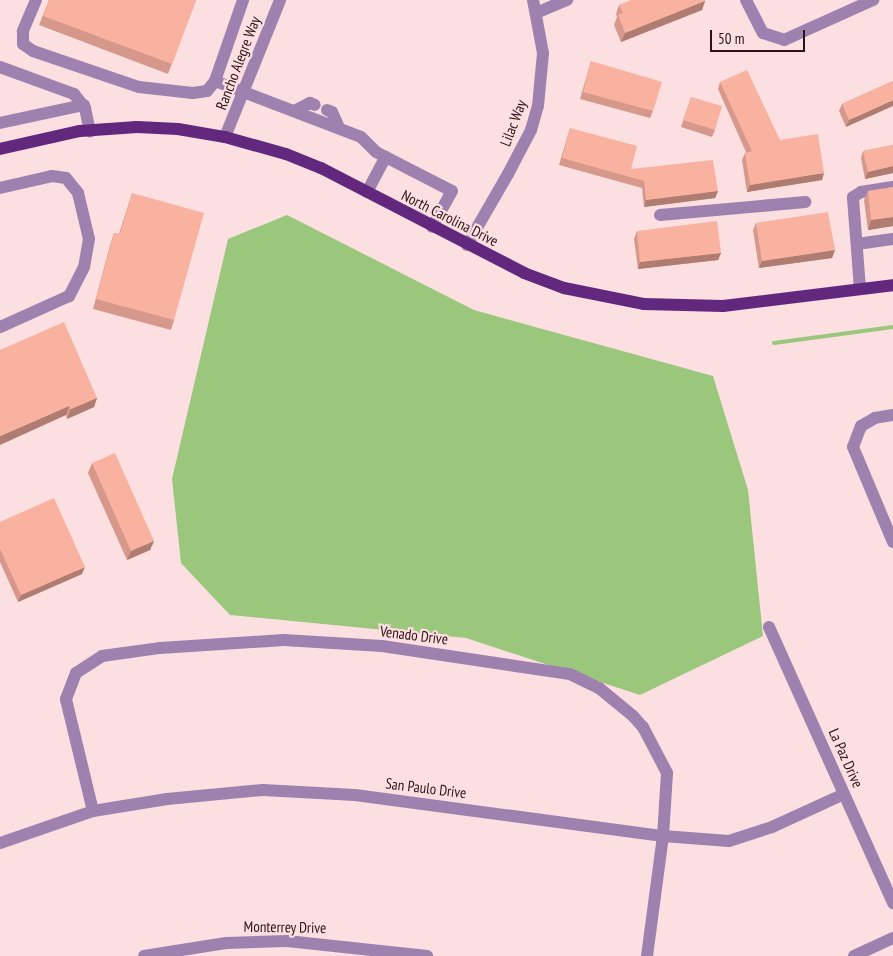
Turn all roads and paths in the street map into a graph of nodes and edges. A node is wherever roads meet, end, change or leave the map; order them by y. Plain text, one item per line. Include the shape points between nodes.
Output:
1 (36, 0) edge
2 (243, 0) edge
3 (280, 0) edge
4 (567, 0) edge
5 (746, 0) edge
6 (874, 0) edge
7 (535, 6) edge
8 (0, 67) edge
9 (215, 81) junction
10 (244, 92) junction
11 (84, 105) junction
12 (294, 111) junction
13 (0, 123) edge
14 (339, 128) junction
15 (90, 131) junction
16 (225, 137) junction
17 (0, 149) edge
18 (386, 157) junction
19 (893, 187) edge
20 (0, 188) edge
21 (367, 192) junction
22 (805, 202) dead end
23 (660, 215) dead end
24 (432, 227) junction
25 (893, 239) edge
26 (857, 244) junction
27 (467, 246) junction
28 (893, 285) edge
29 (860, 289) junction
30 (0, 326) edge
31 (893, 415) edge
32 (893, 542) edge
33 (769, 627) dead end
34 (844, 794) junction
35 (92, 811) junction
36 (663, 836) junction
37 (0, 843) edge
38 (893, 903) edge
39 (893, 938) edge
40 (144, 956) edge
41 (427, 956) edge
42 (647, 956) edge
43 (854, 956) edge

1 - 9 street via 23,31 24,44 33,51 138,87 194,93 207,91
2 - 9 street
3 - 10 street, Rancho Alegre Way
4 - 7 street
5 - 6 street via 755,22 768,36 793,38
7 - 27 street, Lilac Way via 543,53 538,106 531,130
8 - 11 street via 74,94
9 - 10 street
10 - 12 street
10 - 16 street, Rancho Alegre Way
11 - 13 street
11 - 15 street
12 - 14 street
12 - 14 street via 310,103 321,107 332,112
14 - 18 street via 361,137
15 - 16 main road, North Carolina Drive via 136,127 178,129
15 - 17 main road, North Carolina Drive via 40,138
16 - 21 main road, North Carolina Drive via 286,154
18 - 21 street
18 - 24 street via 452,191
19 - 26 street via 861,192 853,197
20 - 30 street via 52,176 66,178 78,193 89,238 84,267 70,296
21 - 24 main road, North Carolina Drive
22 - 23 street
24 - 27 main road, North Carolina Drive
25 - 26 street
26 - 29 street
27 - 29 main road, North Carolina Drive via 564,288 644,304 722,306
28 - 29 main road, North Carolina Drive
31 - 32 street via 875,418 861,426 853,447
33 - 34 street, La Paz Drive
34 - 36 street, San Paulo Drive via 744,838 710,841
34 - 38 street, La Paz Drive
35 - 36 street, San Paulo Drive via 217,793 294,791 402,801
35 - 36 street, Venado Drive via 67,707 69,687 81,667 102,656 160,648 284,640 382,646 495,662 570,674 599,688 633,716 662,762 667,790
35 - 37 street, San Paulo Drive
36 - 42 street, Venado Drive
39 - 43 street
40 - 41 street, Monterrey Drive via 226,943 287,941

